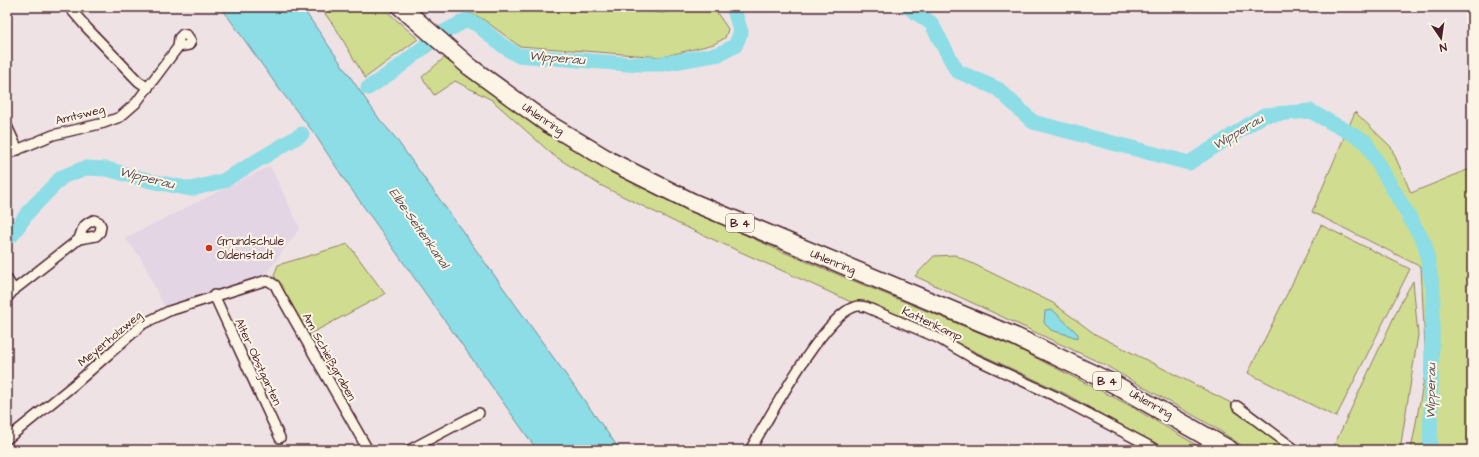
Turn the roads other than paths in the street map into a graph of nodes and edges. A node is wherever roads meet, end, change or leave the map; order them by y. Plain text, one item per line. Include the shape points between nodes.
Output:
1 (69, 7) edge
2 (401, 7) edge
3 (178, 47) dead end
4 (148, 88) junction
5 (7, 126) edge
6 (18, 150) junction
7 (7, 154) edge
8 (79, 239) dead end
9 (7, 279) edge
10 (267, 280) joint
11 (14, 290) junction
12 (214, 295) junction
13 (7, 298) edge
14 (1237, 406) dead end
15 (479, 413) dead end
16 (280, 438) dead end
17 (7, 439) edge
18 (368, 450) edge
19 (409, 450) edge
20 (750, 450) edge
21 (1157, 450) edge
22 (1230, 450) edge
23 (1296, 450) edge

1 - 4 street via 97,39
2 - 22 highway, Uhlenring / B 4 via 450,51 547,123 612,162 692,202 1016,337 1114,384
3 - 4 street, Amtsweg
4 - 6 street, Amtsweg via 136,103 120,116 104,123 66,130
5 - 6 street
6 - 7 street, Amtsweg
8 - 11 street
9 - 11 street
10 - 12 street, Meyerholzweg
10 - 18 street, Am Schießgraben via 275,285
11 - 13 street
12 - 16 street, Alter Obstgarten
12 - 17 street, Meyerholzweg via 169,311 143,324
14 - 23 street
15 - 19 street
20 - 21 street, Kattenkamp via 807,355 838,318 858,306 866,307 938,338

